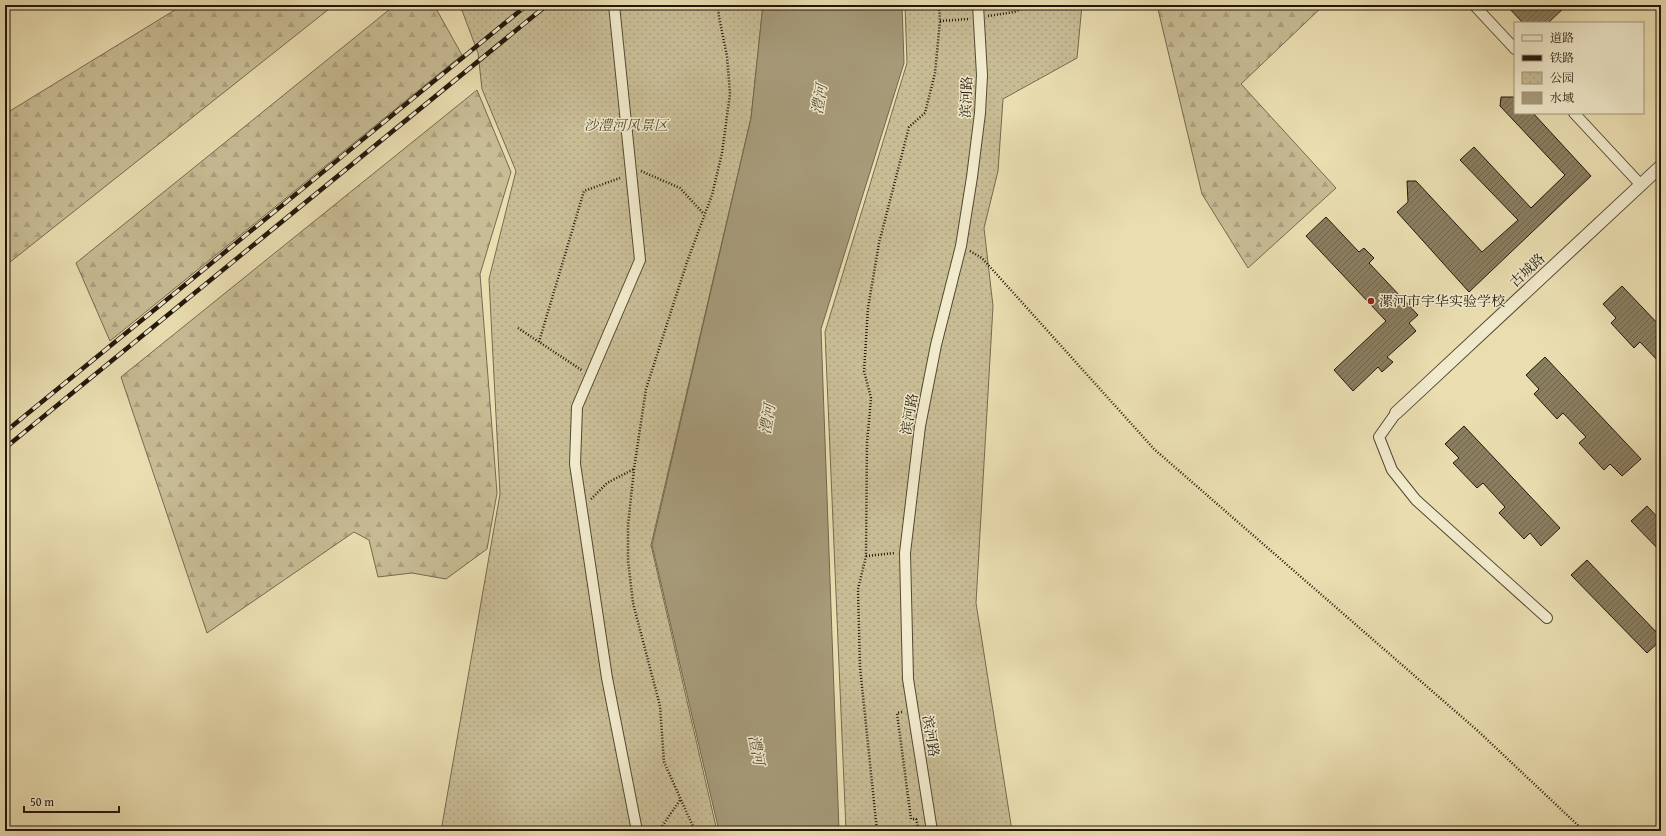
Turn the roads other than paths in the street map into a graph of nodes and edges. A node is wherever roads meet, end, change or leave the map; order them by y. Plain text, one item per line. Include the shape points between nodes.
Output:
1 (614, 5) edge
2 (978, 5) edge
3 (1474, 5) edge
4 (1514, 48) edge
5 (1575, 114) edge
6 (1661, 166) edge
7 (1641, 185) junction
8 (1396, 413) joint
9 (1547, 618) dead end
10 (637, 831) edge
11 (932, 831) edge

1 - 10 street via 640,260 578,407 575,464 580,511 607,678
2 - 11 street, 滨河路 via 982,75 972,177 961,246 936,345 920,426 905,552 908,679
3 - 4 street
5 - 7 street
6 - 7 street, 古城路
7 - 8 street, 古城路
8 - 9 street via 1379,437 1392,470 1416,500

